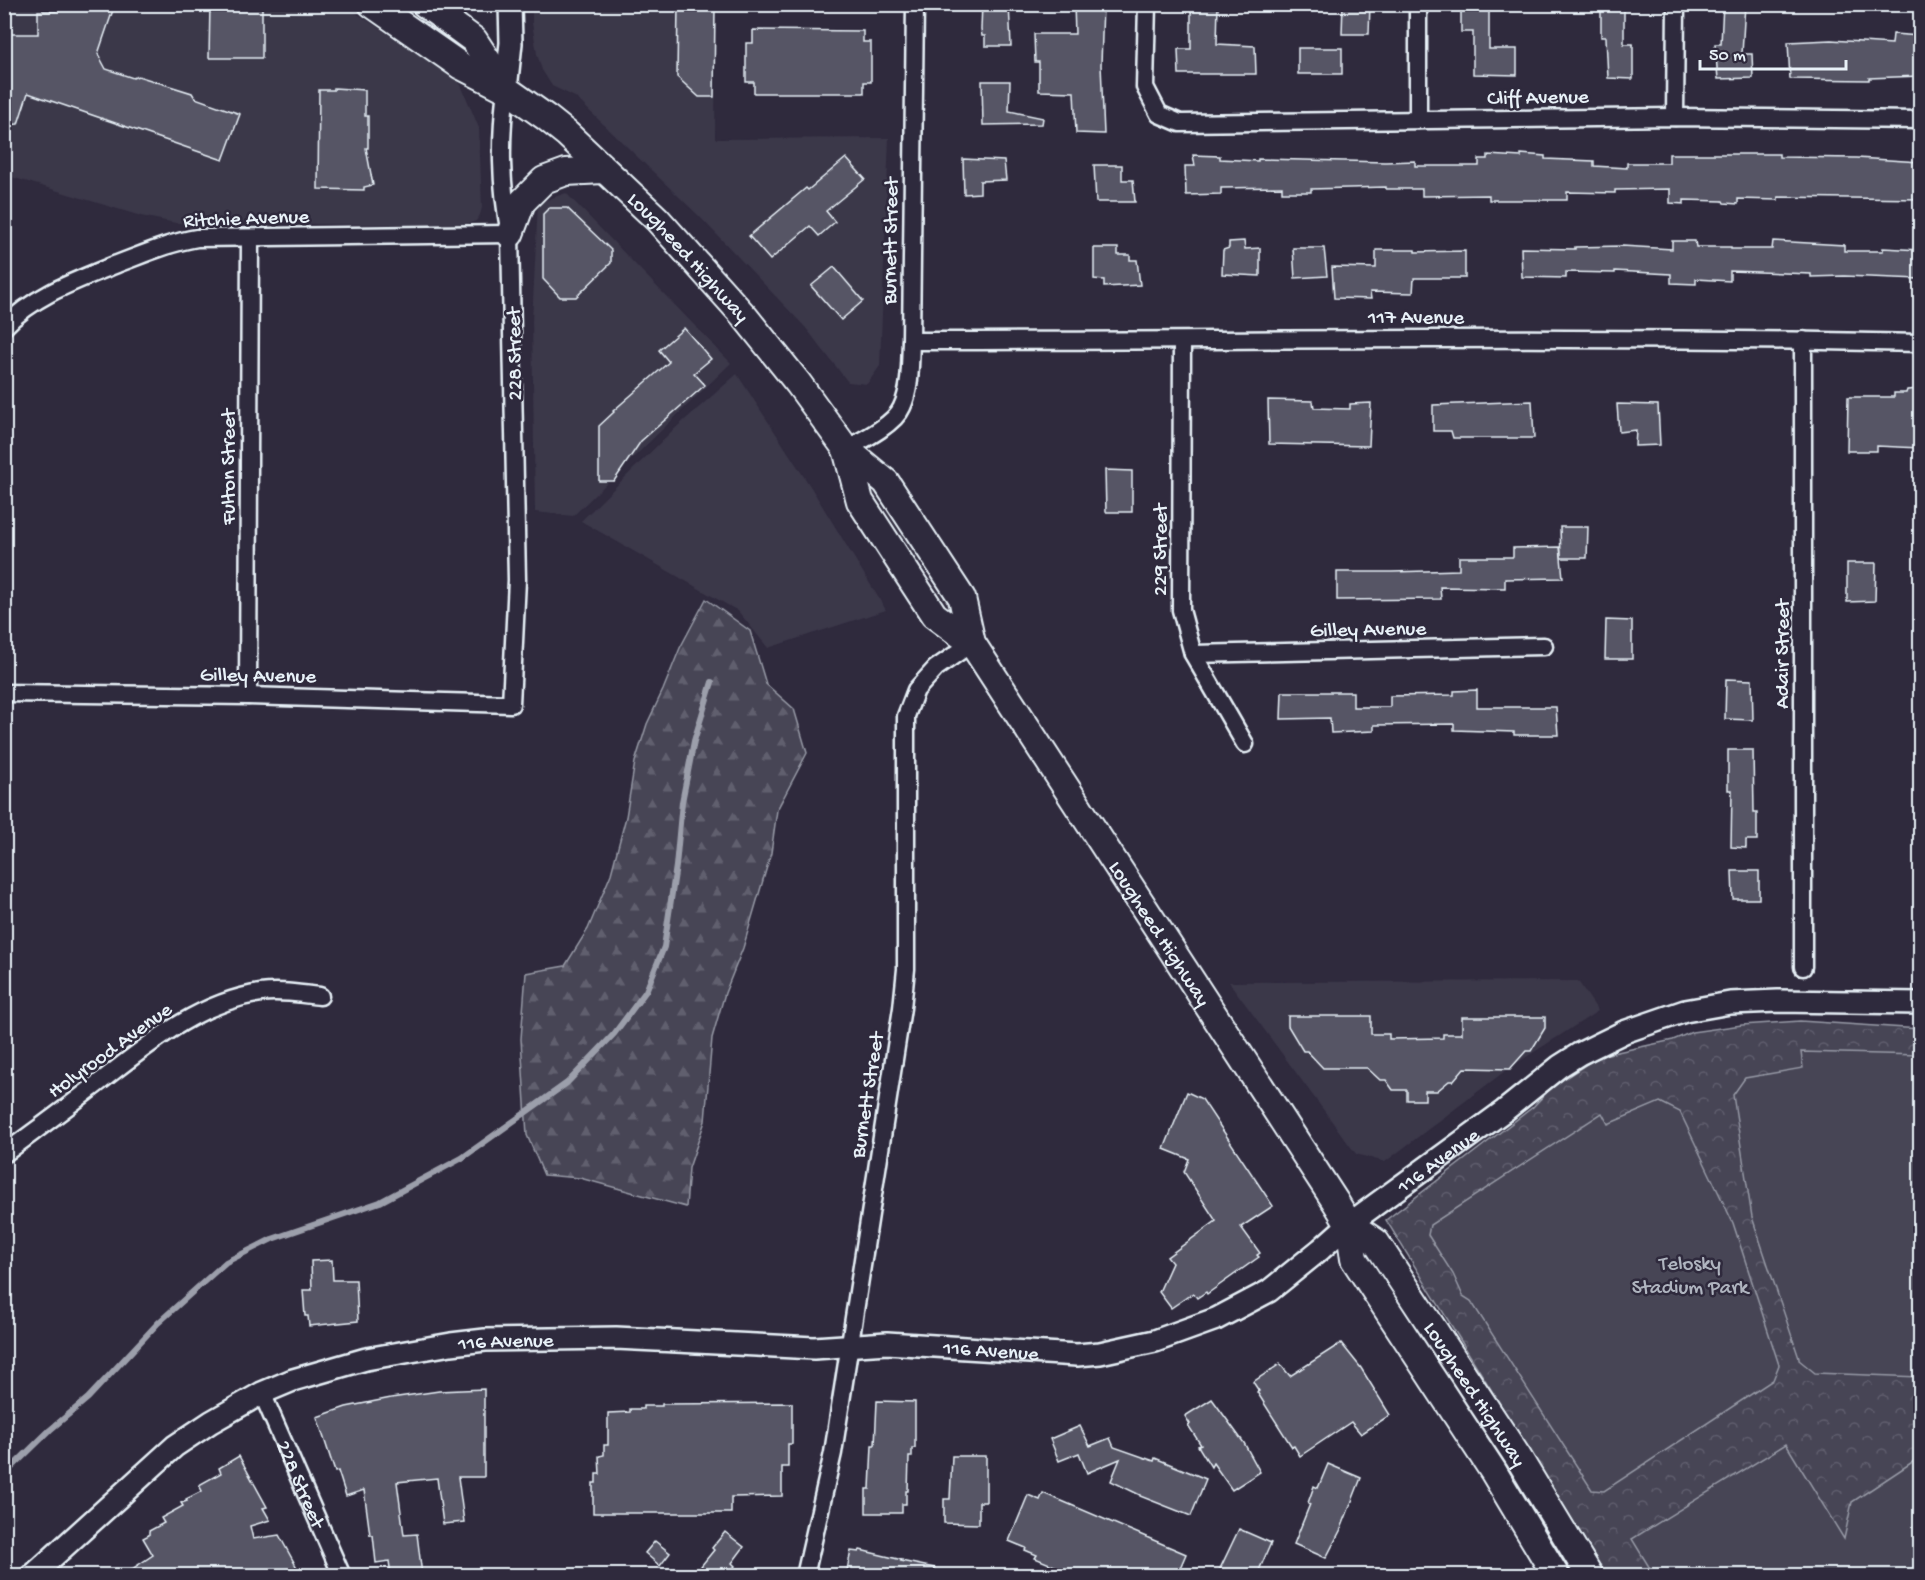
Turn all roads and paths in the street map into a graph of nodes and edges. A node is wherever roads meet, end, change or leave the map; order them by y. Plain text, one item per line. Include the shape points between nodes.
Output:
1 (372, 4) edge
2 (510, 4) edge
3 (915, 4) edge
4 (1146, 4) edge
5 (1418, 4) edge
6 (1676, 4) edge
7 (431, 5) edge
8 (506, 89) junction
9 (1675, 117) junction
10 (1418, 120) junction
11 (1920, 120) edge
12 (603, 170) junction
13 (510, 234) junction
14 (250, 238) junction
15 (4, 327) edge
16 (1803, 340) junction
17 (911, 341) junction
18 (1182, 341) junction
19 (1920, 343) edge
20 (846, 449) junction
21 (972, 643) junction
22 (1544, 646) dead end
23 (1193, 654) junction
24 (4, 693) edge
25 (248, 696) junction
26 (511, 704) joint
27 (1245, 744) dead end
28 (1803, 967) dead end
29 (320, 996) dead end
30 (1920, 1003) edge
31 (4, 1154) edge
32 (1349, 1224) junction
33 (850, 1347) junction
34 (262, 1393) junction
35 (32, 1575) edge
36 (342, 1575) edge
37 (805, 1575) edge
38 (1556, 1575) edge
39 (1590, 1575) edge

1 - 8 main road, Lougheed Highway via 460,66
2 - 8 street, 228 Street
3 - 17 street, Burnett Street
4 - 10 street, Cliff Avenue via 1145,87 1159,114 1180,123
5 - 10 street
6 - 9 street
7 - 8 main road, Lougheed Highway via 474,40
8 - 12 main road, Lougheed Highway via 567,134
8 - 13 street, 228 Street via 500,153
9 - 10 street, Cliff Avenue
9 - 11 street, Cliff Avenue
12 - 13 main road via 566,172 544,180 522,202
12 - 20 main road, Lougheed Highway via 657,219 745,317
13 - 14 street, Ritchie Avenue
13 - 26 street, 228 Street via 517,580
14 - 15 street, Ritchie Avenue via 172,242 38,299
14 - 25 street, Fulton Street
16 - 18 street, 117 Avenue
16 - 19 street, 117 Avenue
16 - 28 street, Adair Street
17 - 18 street, 117 Avenue
17 - 20 street, Burnett Street via 909,379 899,413 875,434
18 - 23 street, 229 Street via 1181,610
20 - 21 main road, Lougheed Highway via 886,482 913,521 962,598
21 - 32 main road, Lougheed Highway
21 - 33 street, Burnett Street via 936,668 916,690 906,716 906,969
22 - 23 street, Gilley Avenue
23 - 27 street, 229 Street
24 - 25 street, Gilley Avenue
25 - 26 street, Gilley Avenue
29 - 31 street, Holyrood Avenue via 262,992 186,1020 133,1054
30 - 32 street, 116 Avenue via 1730,1003 1685,1011 1624,1032 1560,1066
32 - 33 street, 116 Avenue via 1269,1291 1216,1319 1135,1347 1077,1354 887,1343
32 - 38 main road, Lougheed Highway via 1354,1259
32 - 39 main road, Lougheed Highway via 1376,1242 1518,1457
33 - 34 street, 116 Avenue via 616,1338 485,1340 366,1359
33 - 37 street, Burnett Street via 833,1453
34 - 35 street, 116 Avenue via 175,1446
34 - 36 street, 228 Street

